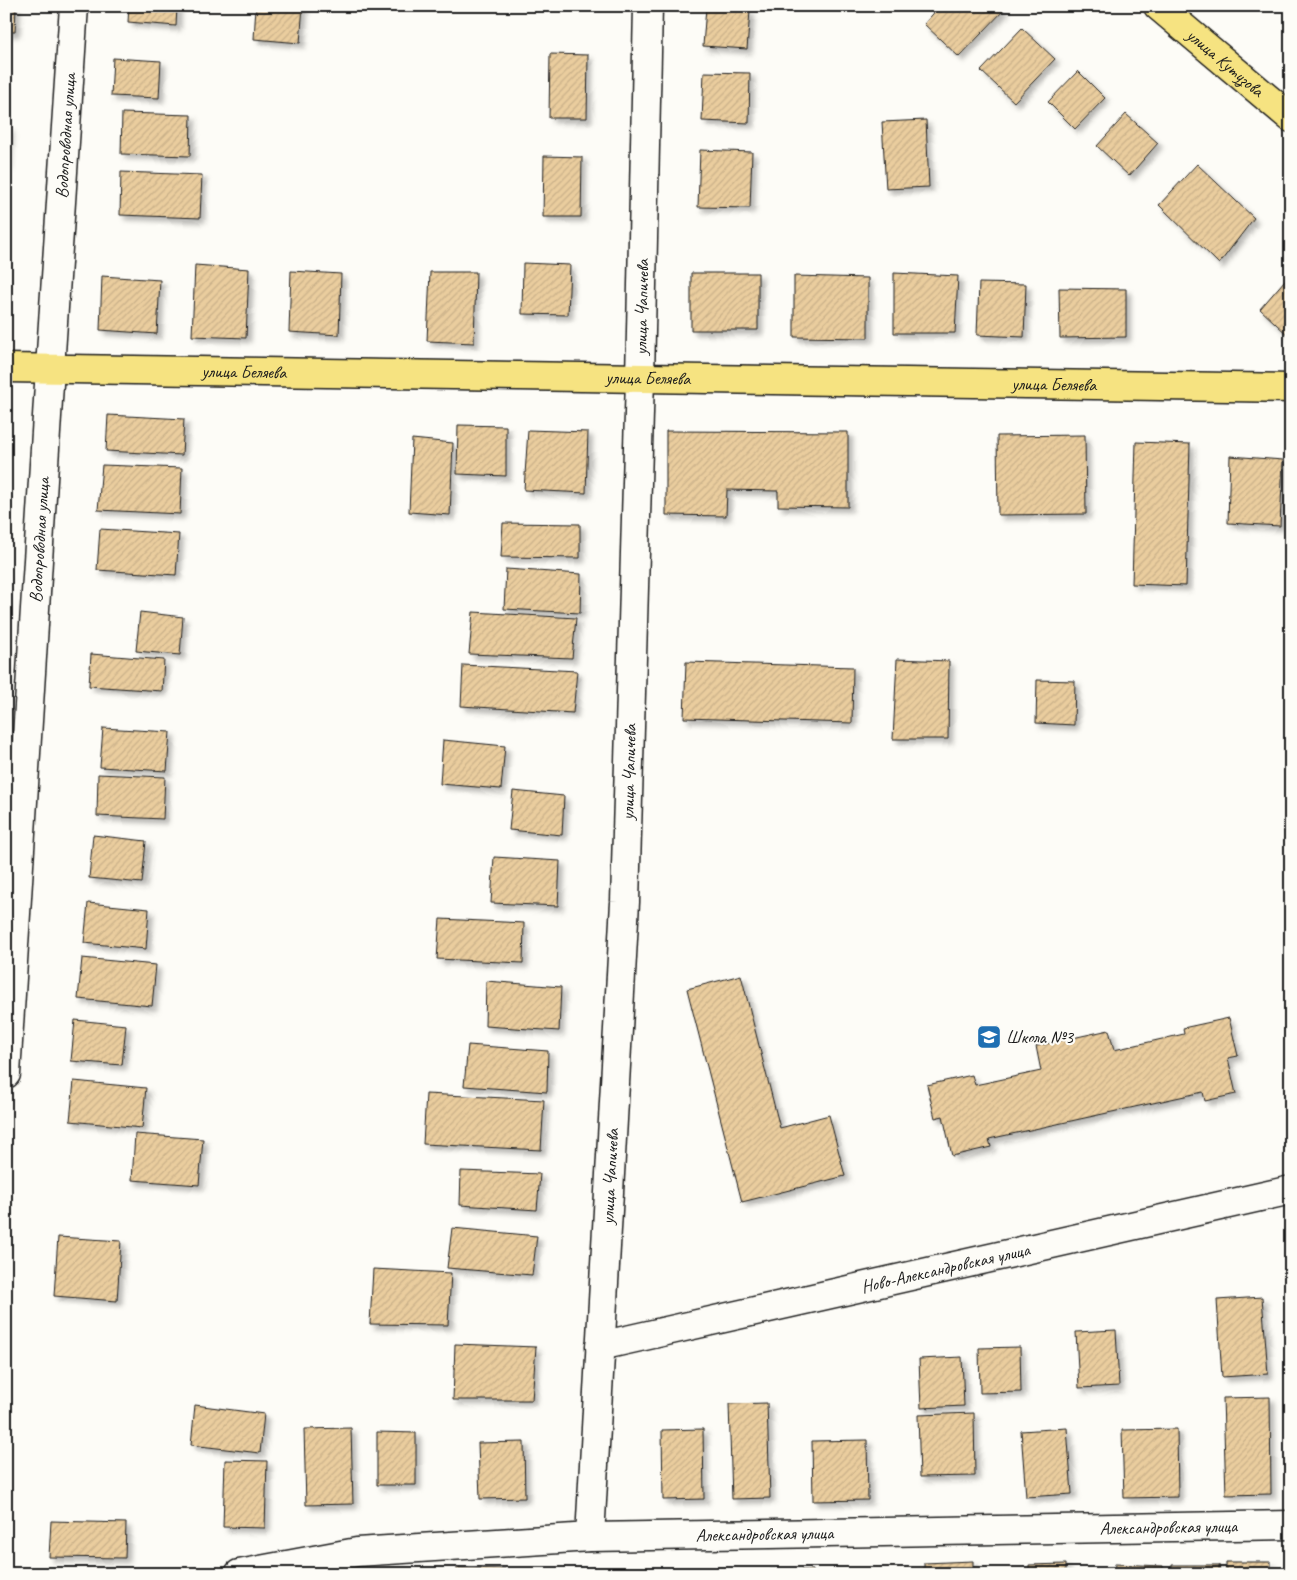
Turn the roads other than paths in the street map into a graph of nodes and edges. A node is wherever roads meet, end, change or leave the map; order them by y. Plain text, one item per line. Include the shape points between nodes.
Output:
1 (74, 6) edge
2 (648, 6) edge
3 (1158, 6) edge
4 (1291, 118) edge
5 (6, 368) edge
6 (50, 368) junction
7 (640, 378) junction
8 (1291, 388) edge
9 (6, 1074) edge
10 (1291, 1190) edge
11 (600, 1346) junction
12 (1291, 1524) edge
13 (590, 1537) junction
14 (239, 1574) edge

1 - 6 street, Водопроводная улица
2 - 7 street, улица Чапичева
3 - 4 main road, улица Кутузова
5 - 6 main road, улица Беляева
6 - 7 main road, улица Беляева
6 - 9 street, Водопроводная улица
7 - 8 main road, улица Беляева
7 - 11 street, улица Чапичева via 625,902
10 - 11 street, Ново-Александровская улица
11 - 13 street, улица Чапичева
12 - 13 street, Александровская улица
13 - 14 street, Александровская улица via 358,1552

